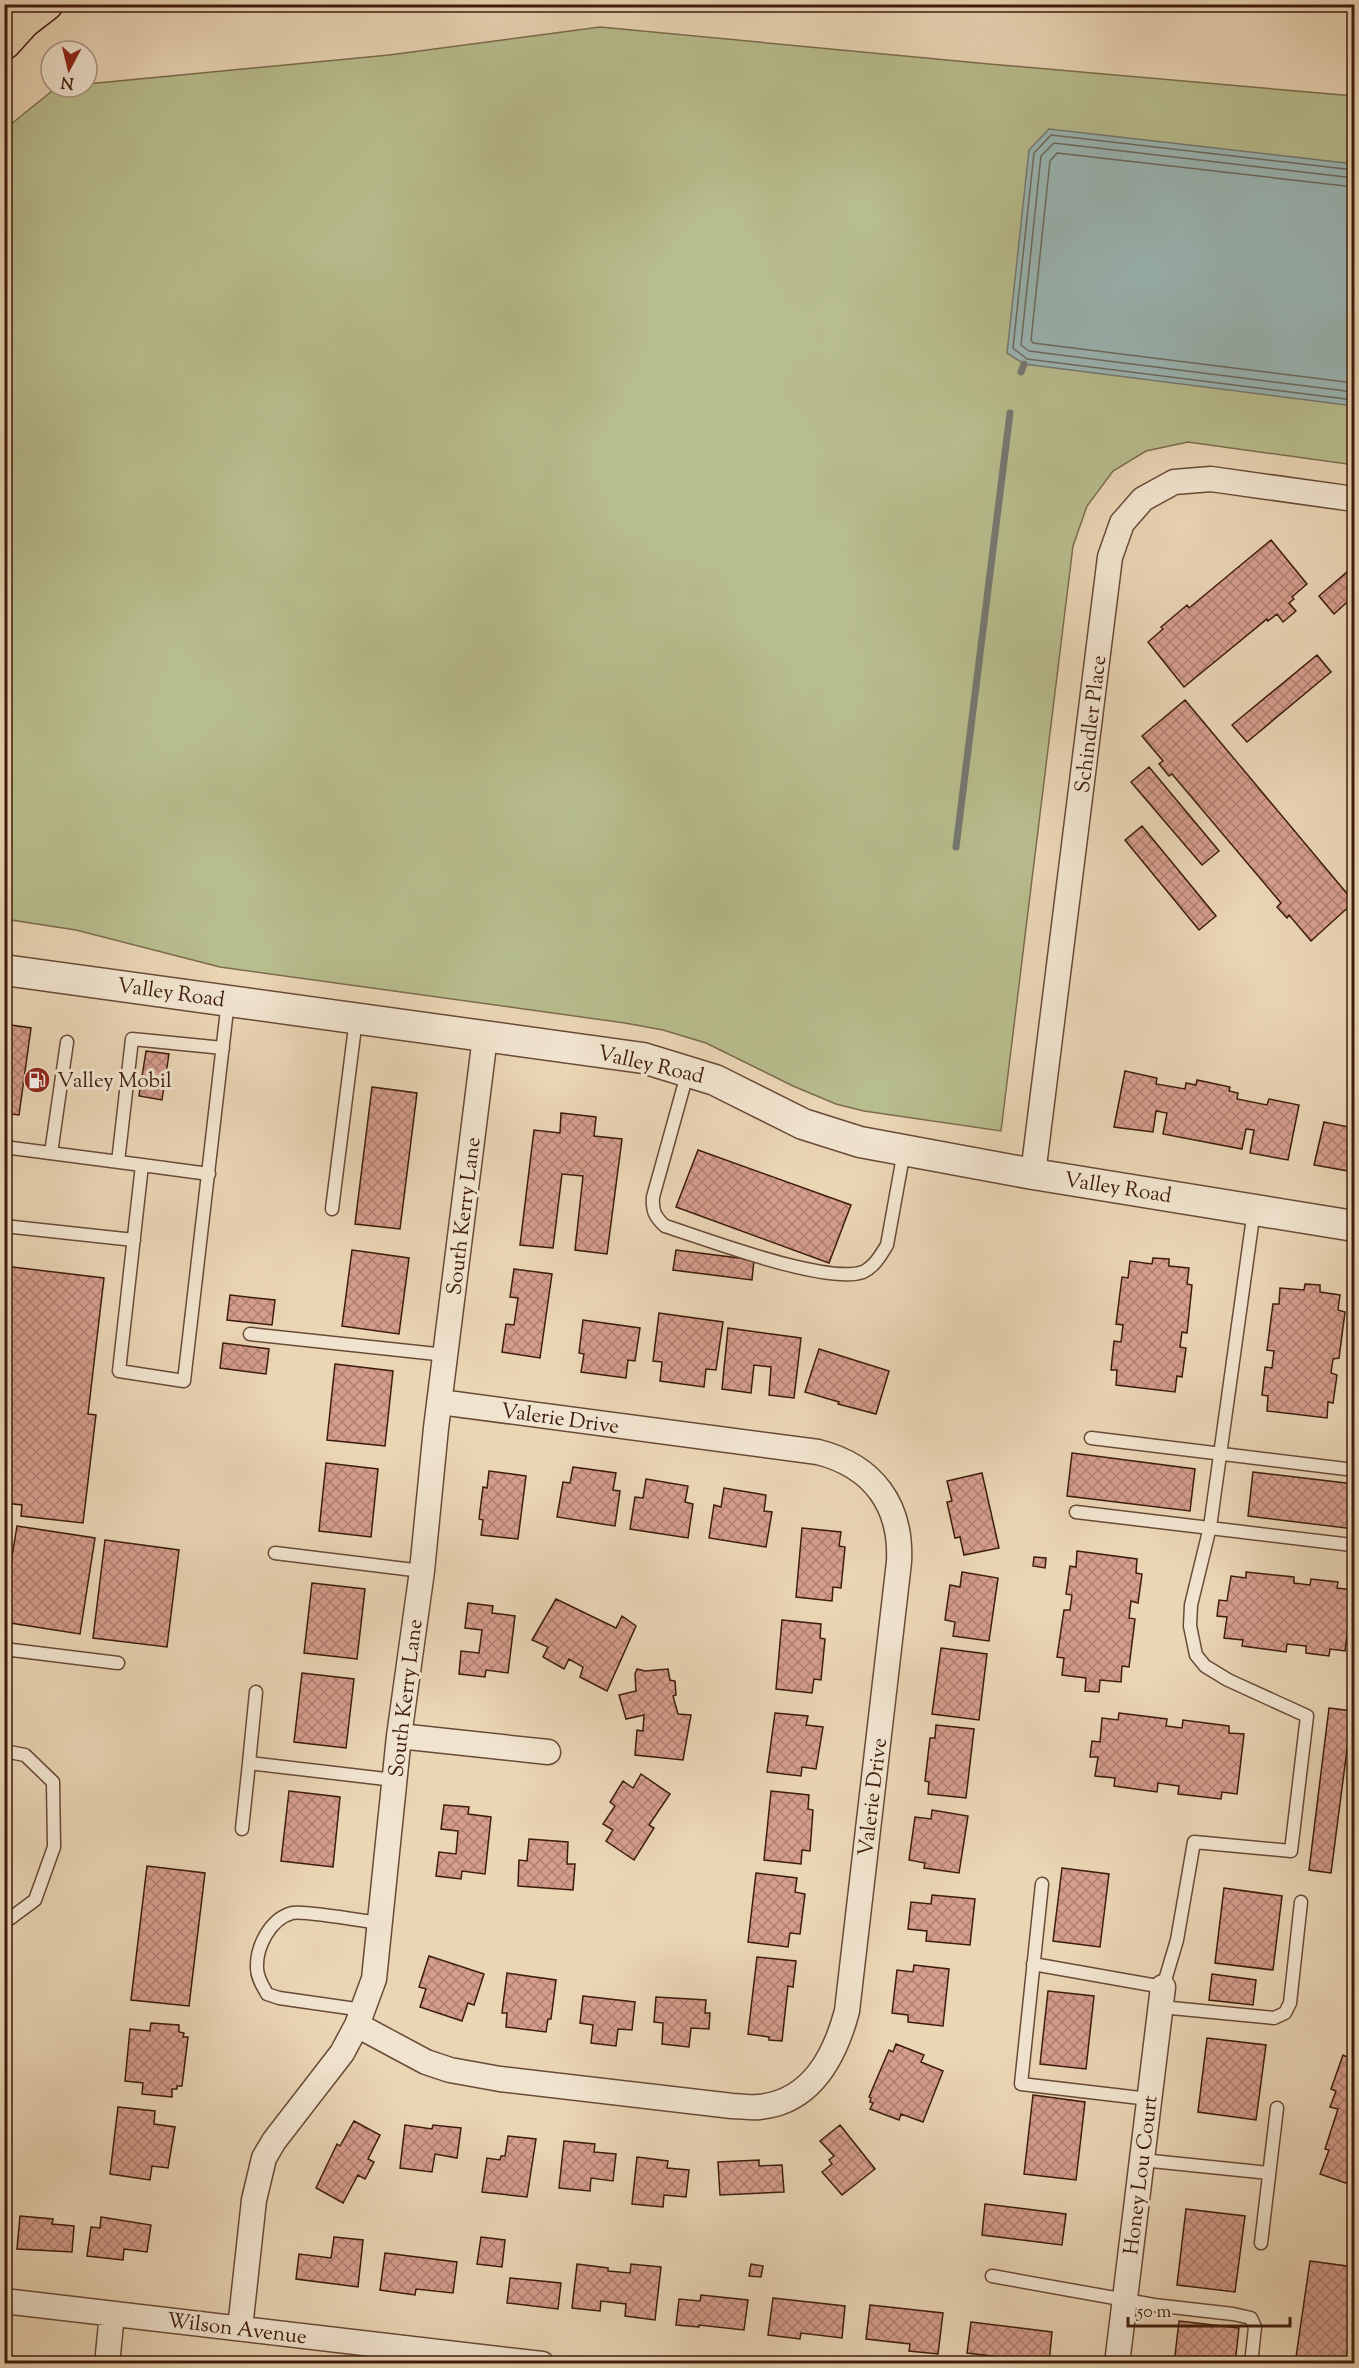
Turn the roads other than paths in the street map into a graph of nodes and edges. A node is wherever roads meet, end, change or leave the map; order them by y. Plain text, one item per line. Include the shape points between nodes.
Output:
1 (46, 4) edge
2 (4, 43) edge
3 (1354, 499) edge
4 (4, 970) edge
5 (228, 1000) junction
6 (356, 1018) junction
7 (485, 1036) junction
8 (67, 1042) dead end
9 (223, 1048) junction
10 (688, 1071) junction
11 (4, 1147) edge
12 (904, 1151) junction
13 (51, 1153) junction
14 (118, 1162) junction
15 (142, 1165) junction
16 (209, 1174) junction
17 (1033, 1174) junction
18 (332, 1209) dead end
19 (1254, 1209) junction
20 (4, 1226) edge
21 (1354, 1226) edge
22 (134, 1239) junction
23 (250, 1334) dead end
24 (446, 1355) junction
25 (440, 1402) junction
26 (1091, 1438) dead end
27 (1221, 1452) junction
28 (1354, 1470) edge
29 (1076, 1512) dead end
30 (1210, 1527) junction
31 (1352, 1545) dead end
32 (275, 1553) dead end
33 (422, 1571) junction
34 (4, 1649) edge
35 (118, 1663) dead end
36 (256, 1692) dead end
37 (399, 1736) junction
38 (4, 1751) edge
39 (548, 1752) dead end
40 (249, 1762) junction
41 (394, 1780) junction
42 (242, 1829) dead end
43 (1042, 1884) dead end
44 (1301, 1902) dead end
45 (4, 1923) edge
46 (379, 1923) junction
47 (1033, 1964) junction
48 (1162, 1997) junction
49 (360, 2018) junction
50 (1149, 2099) junction
51 (1277, 2108) dead end
52 (1142, 2160) junction
53 (1269, 2174) junction
54 (1261, 2242) dead end
55 (992, 2276) dead end
56 (1125, 2300) junction
57 (4, 2301) edge
58 (112, 2314) junction
59 (240, 2328) junction
60 (107, 2364) edge
61 (542, 2364) edge
62 (1117, 2364) edge
63 (1251, 2364) edge

1 - 2 highway
3 - 17 street, Schindler Place via 1211,478 1174,482 1143,499 1122,524 1110,557
4 - 5 street, Valley Road
5 - 6 street, Valley Road
5 - 9 lane
6 - 7 street, Valley Road
6 - 18 lane
7 - 10 street, Valley Road via 643,1058
7 - 24 street, South Kerry Lane
8 - 13 lane
9 - 14 lane via 132,1039
9 - 16 lane
10 - 12 street, Valley Road via 715,1080 804,1124
10 - 12 lane via 653,1197 655,1218 665,1226 806,1270 844,1275 864,1271 880,1258 886,1245
11 - 13 lane
12 - 17 street, Valley Road
13 - 14 lane
14 - 15 lane
15 - 16 lane
15 - 22 lane
16 - 22 lane via 184,1381 119,1371
17 - 19 street, Valley Road
19 - 21 street, Valley Road
19 - 27 lane
20 - 22 lane
23 - 24 lane
24 - 25 street, South Kerry Lane
25 - 33 street, South Kerry Lane
25 - 49 street, Valerie Drive via 818,1452 853,1464 881,1491 897,1527 899,1562 846,2011 832,2055 821,2073 785,2101 760,2107 500,2079 450,2070 415,2057
26 - 27 lane
27 - 28 lane
27 - 30 lane
29 - 30 lane
30 - 31 lane
30 - 48 lane via 1191,1605 1190,1626 1196,1655 1205,1666 1228,1680 1306,1716 1291,1851 1194,1842 1177,1940
32 - 33 lane
33 - 37 street, South Kerry Lane
34 - 35 lane
36 - 40 lane
37 - 39 street
37 - 41 street, South Kerry Lane
38 - 45 lane via 25,1755 53,1782 54,1847 35,1900
40 - 41 lane
40 - 42 lane
41 - 46 street, South Kerry Lane
43 - 47 lane
44 - 48 lane via 1290,2003 1285,2013 1274,2018
46 - 49 street, South Kerry Lane via 374,1979
46 - 49 lane via 293,1912 268,1932 258,1957 257,1969 267,1994
47 - 48 lane
47 - 50 lane via 1021,2084
48 - 50 street, Honey Lou Court
49 - 59 street, South Kerry Lane via 342,2053 264,2158 254,2200
50 - 52 street, Honey Lou Court
51 - 53 lane
52 - 53 lane
52 - 56 street, Honey Lou Court
53 - 54 lane
55 - 56 lane
56 - 62 street, Honey Lou Court
56 - 63 lane via 1251,2318 1255,2327
57 - 58 street, Wilson Avenue
58 - 59 street, Wilson Avenue
58 - 60 street
59 - 61 street, Wilson Avenue

